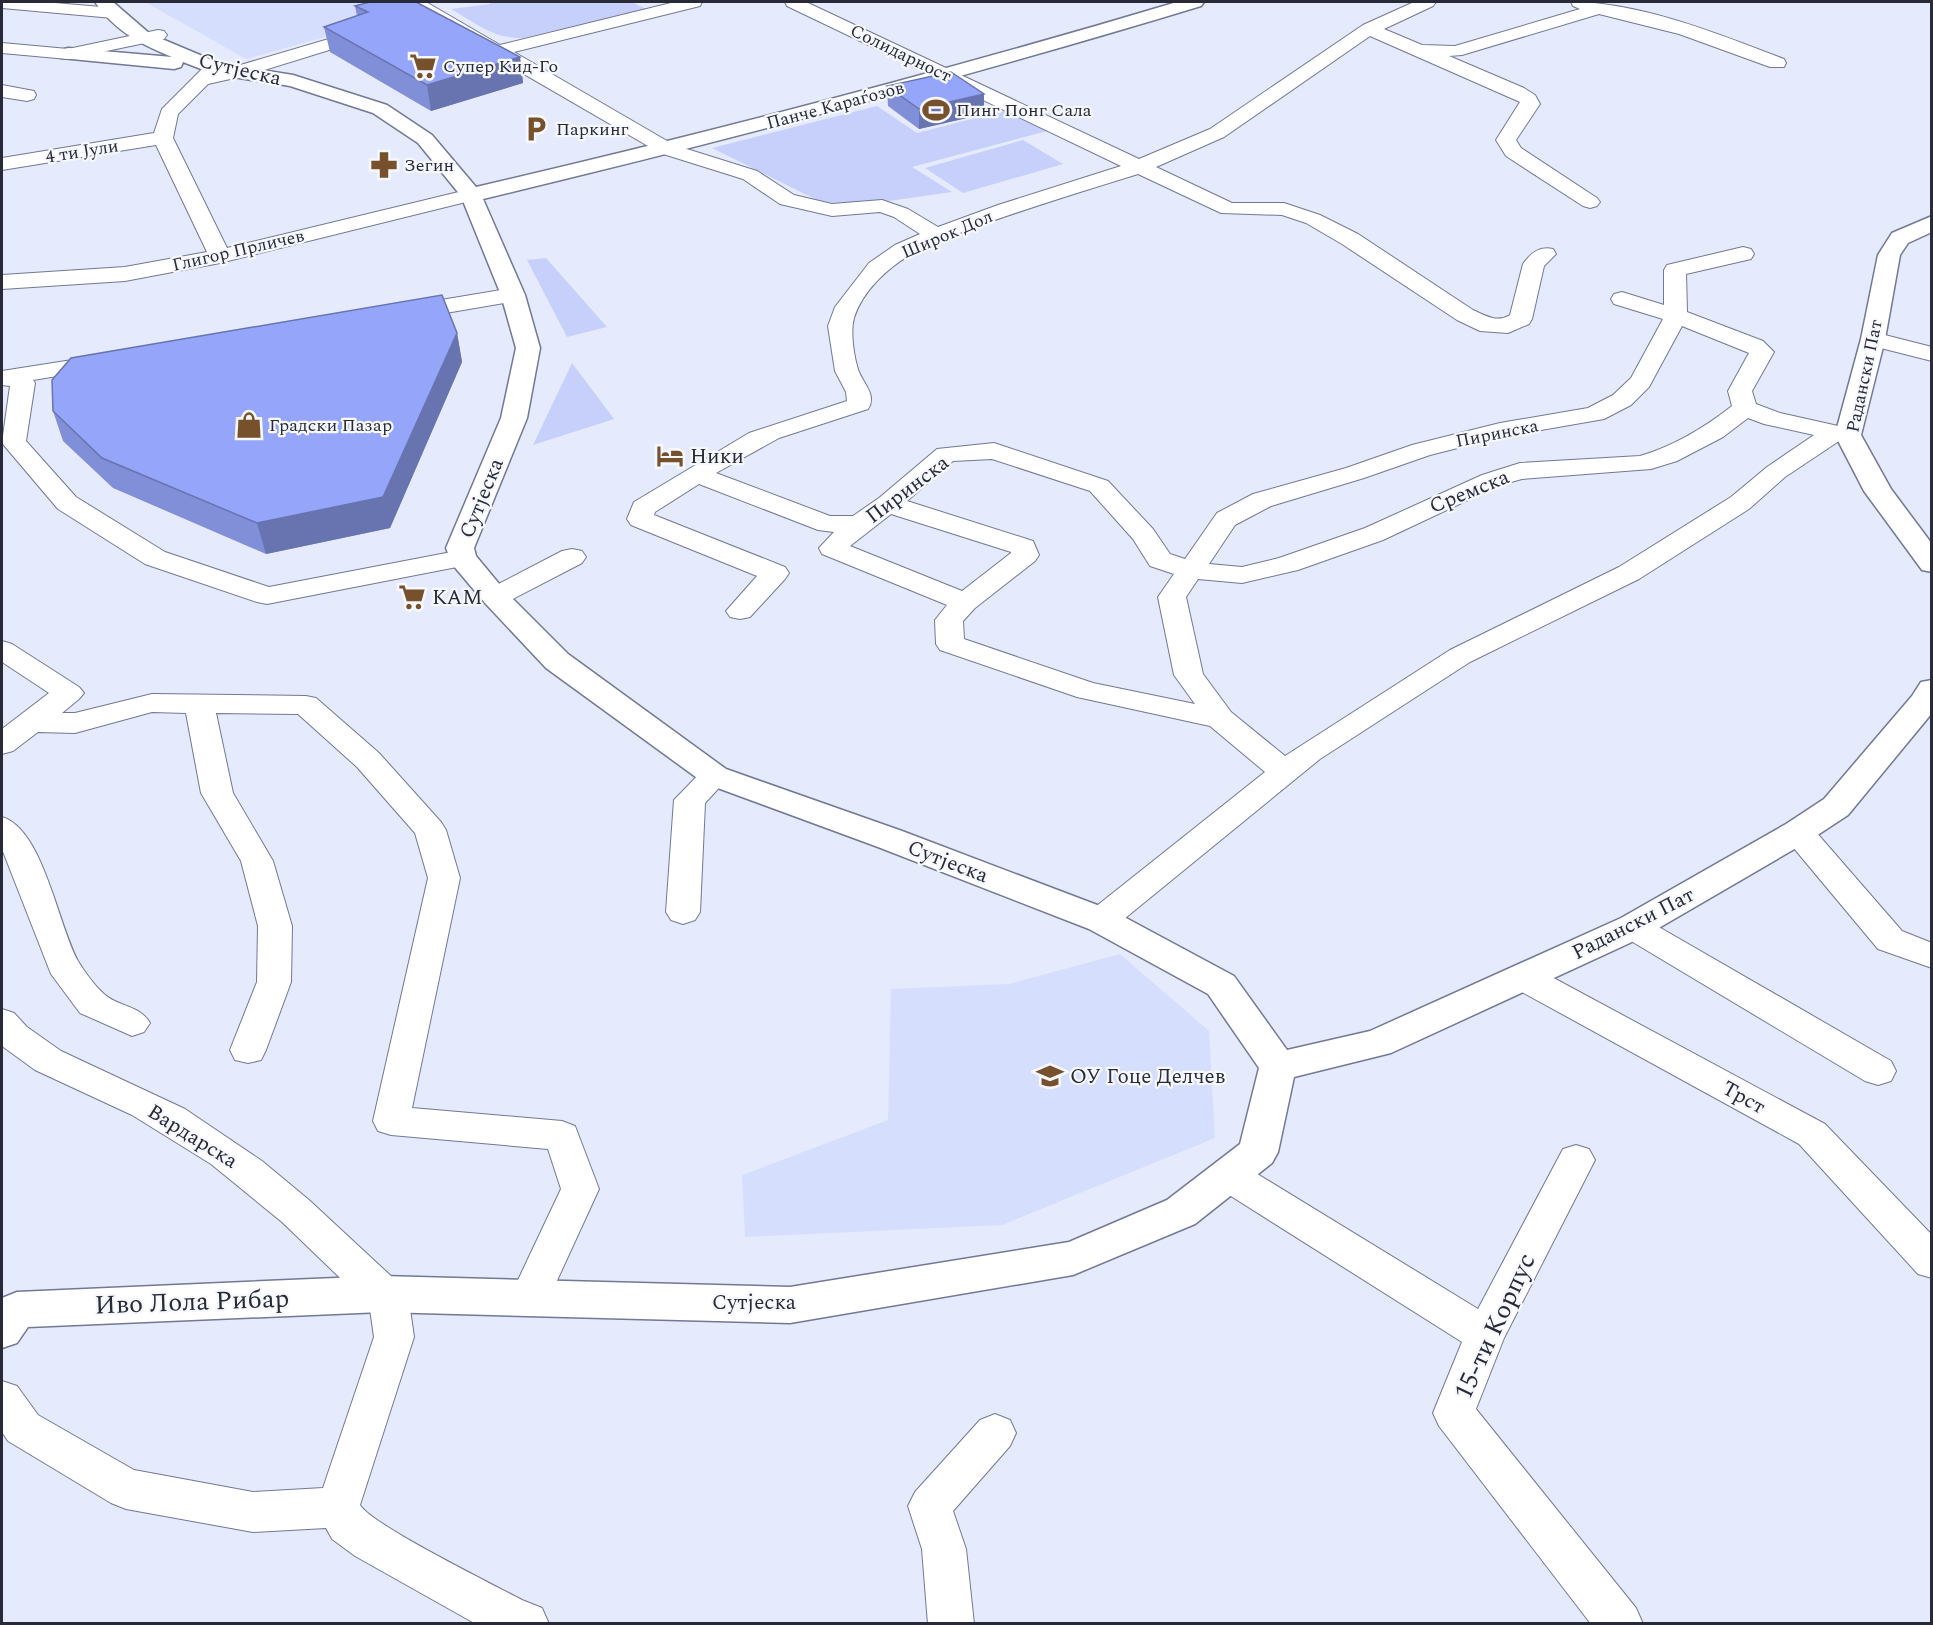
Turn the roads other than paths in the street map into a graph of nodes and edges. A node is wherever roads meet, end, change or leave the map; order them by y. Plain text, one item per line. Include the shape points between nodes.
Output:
1 (414, 2) edge
2 (694, 2) edge
3 (794, 2) edge
4 (1195, 2) edge
5 (1427, 2) edge
6 (2, 3) edge
7 (1585, 4) edge
8 (112, 5) edge
9 (1369, 29) junction
10 (147, 34) junction
11 (350, 38) edge
12 (2, 48) edge
13 (1412, 48) junction
14 (497, 51) junction
15 (46, 52) junction
16 (68, 54) junction
17 (1777, 63) dead end
18 (219, 73) junction
19 (947, 76) junction
20 (2, 91) edge
21 (27, 95) dead end
22 (163, 138) junction
23 (2, 149) edge
24 (667, 149) junction
25 (11, 163) edge
26 (1138, 167) junction
27 (471, 195) junction
28 (1590, 201) dead end
29 (1932, 223) edge
30 (936, 235) junction
31 (1545, 254) dead end
32 (1743, 254) dead end
33 (220, 256) junction
34 (2, 282) edge
35 (513, 295) junction
36 (1622, 299) dead end
37 (1676, 316) junction
38 (380, 317) edge
39 (1873, 339) junction
40 (1932, 354) edge
41 (125, 358) edge
42 (7, 378) edge
43 (1745, 408) junction
44 (1841, 435) junction
45 (698, 475) junction
46 (888, 504) junction
47 (859, 524) junction
48 (572, 557) dead end
49 (462, 558) junction
50 (1932, 564) edge
51 (1191, 570) junction
52 (495, 597) junction
53 (965, 602) junction
54 (740, 611) dead end
55 (2, 650) edge
56 (1932, 689) edge
57 (199, 703) junction
58 (1220, 719) junction
59 (31, 722) junction
60 (2, 744) edge
61 (1285, 772) junction
62 (715, 776) junction
63 (2, 828) edge
64 (1798, 832) junction
65 (683, 912) dead end
66 (1101, 920) junction
67 (1633, 927) junction
68 (1932, 956) edge
69 (1523, 977) junction
70 (132, 1023) dead end
71 (6, 1028) edge
72 (248, 1050) dead end
73 (1278, 1066) junction
74 (1878, 1071) dead end
75 (1576, 1160) dead end
76 (1228, 1175) junction
77 (1932, 1262) edge
78 (382, 1294) junction
79 (530, 1297) junction
80 (7, 1317) edge
81 (1485, 1335) junction
82 (2, 1399) edge
83 (995, 1433) dead end
84 (338, 1508) junction
85 (526, 1623) edge
86 (951, 1623) edge
87 (1620, 1623) edge

1 - 14 street
2 - 14 street
3 - 19 street, Солидарност
4 - 19 street, Панче Караѓозов
5 - 9 street, Широк Дол
6 - 8 street
7 - 13 street via 1592,11 1456,51
7 - 17 street via 1693,31
8 - 10 street, Сутјеска
9 - 13 street
9 - 26 street, Широк Дол via 1217,133
10 - 15 street
10 - 16 street
10 - 18 street, Сутјеска
10 - 18 street
11 - 18 street
12 - 15 street
13 - 28 street via 1528,99 1530,104 1506,140 1507,145
14 - 24 street
15 - 16 street
16 - 18 street via 136,58
18 - 22 street via 169,113
18 - 27 street, Сутјеска via 293,81 380,109 425,139
19 - 24 street, Панче Караѓозов
19 - 26 street, Солидарност
20 - 21 street
22 - 25 street, 4 ти Јули
22 - 33 street
23 - 25 street
24 - 27 street, Панче Караѓозов
24 - 30 street via 750,175 787,200 832,210 882,206
26 - 30 street, Широк Дол
26 - 31 street, Солидарност via 1228,209 1284,209 1313,219 1488,326 1508,326 1521,319 1534,264
27 - 33 street, Глигор Прличев
27 - 35 street, Сутјеска
29 - 39 street, Радански Пат via 1900,238 1889,255
30 - 45 street, Широк Дол via 903,250 877,268 846,307 840,326 841,347 859,404 758,438
32 - 37 street, Пиринска via 1675,270
33 - 34 street, Глигор Прличев via 125,274
35 - 38 street
35 - 49 street, Сутјеска via 528,348 514,418 460,548
36 - 37 street
37 - 43 street via 1762,352 1740,391
37 - 51 street, Пиринска via 1641,382 1622,400 1595,414 1500,430 1420,450 1263,500 1226,519
39 - 40 street
39 - 44 street, Радански Пат
41 - 42 street
42 - 49 street via 23,383 13,442 67,503 155,558 267,596
43 - 44 street via 1773,419
43 - 51 street, Сремска via 1714,432 1668,456 1642,464 1520,471 1491,480 1374,534 1288,564 1242,575
44 - 50 street, Радански Пат
44 - 61 street via 1776,472 1740,503 1629,573 1460,656 1309,752
45 - 47 street, Пиринска via 827,524
45 - 54 street, Широк Дол via 642,508 640,519 775,573
46 - 47 street, Пиринска
46 - 51 street, Пиринска via 946,454 994,451 1099,486 1144,535 1160,560
46 - 53 street via 1023,547 1024,555
47 - 53 street via 832,548
48 - 52 street
49 - 52 street, Сутјеска
51 - 58 street, Пиринска via 1172,597 1174,608 1189,675
52 - 62 street, Сутјеска via 557,661
53 - 58 street via 950,620 950,644 1087,691
55 - 59 street via 69,693
56 - 64 street, Радански Пат via 1836,807
57 - 59 street via 152,703 75,723
57 - 72 street via 218,794 257,861 275,926 274,982
57 - 79 street via 306,705 368,760 430,830 444,878 391,1121 562,1136 580,1189
58 - 61 street, Пиринска
59 - 60 street
61 - 66 street
62 - 65 street via 690,800
62 - 66 street, Сутјеска
63 - 70 street via 18,847 63,965 92,1004
64 - 67 street, Радански Пат
64 - 68 street via 1890,940
66 - 73 street, Сутјеска via 1221,985
67 - 69 street, Радански Пат
67 - 74 street
69 - 73 street, Радански Пат via 1378,1043
69 - 77 street, Трст via 1812,1134
71 - 78 street, Вардарска via 56,1065 146,1106 211,1143 296,1210
73 - 76 street, Сутјеска via 1258,1152
75 - 81 street, 15-ти Корпус
76 - 79 street, Сутјеска via 1181,1212 1073,1258 790,1305
76 - 81 street
78 - 79 street, Сутјеска
78 - 80 street, Иво Лола Рибар
78 - 84 street via 393,1314 394,1337
81 - 87 street, 15-ти Корпус via 1454,1413
82 - 84 street via 23,1428 126,1489 253,1512
83 - 86 street via 930,1506 944,1549
84 - 85 street via 348,1525 371,1541 508,1617

